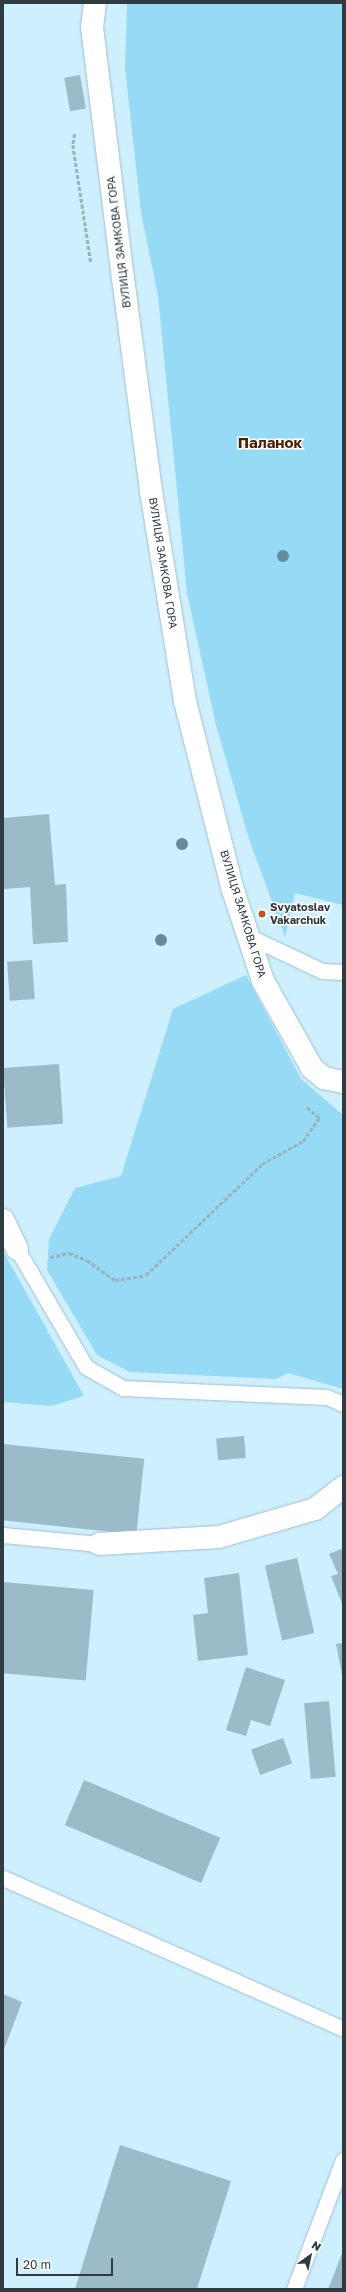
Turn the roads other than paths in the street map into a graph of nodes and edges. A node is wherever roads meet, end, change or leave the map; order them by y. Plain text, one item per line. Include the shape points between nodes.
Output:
1 (95, 3) edge
2 (248, 936) junction
3 (343, 972) edge
4 (343, 1082) edge
5 (3, 1220) edge
6 (20, 1256) joint
7 (343, 1404) edge
8 (343, 1487) edge
9 (3, 1535) edge
10 (99, 1544) joint
11 (3, 1878) edge
12 (343, 2029) edge
13 (343, 2160) edge
14 (294, 2289) edge

1 - 2 street, ВУЛИЦЯ ЗАМКОВА ГОРА via 92,26 124,286 151,491 184,693 232,887
2 - 3 lane via 322,971
2 - 4 street, ВУЛИЦЯ ЗАМКОВА ГОРА via 263,980 312,1068 324,1078
5 - 6 street
6 - 7 lane via 86,1367 124,1388 327,1397
8 - 10 street via 315,1509 219,1537
9 - 10 lane
11 - 12 lane
13 - 14 lane

